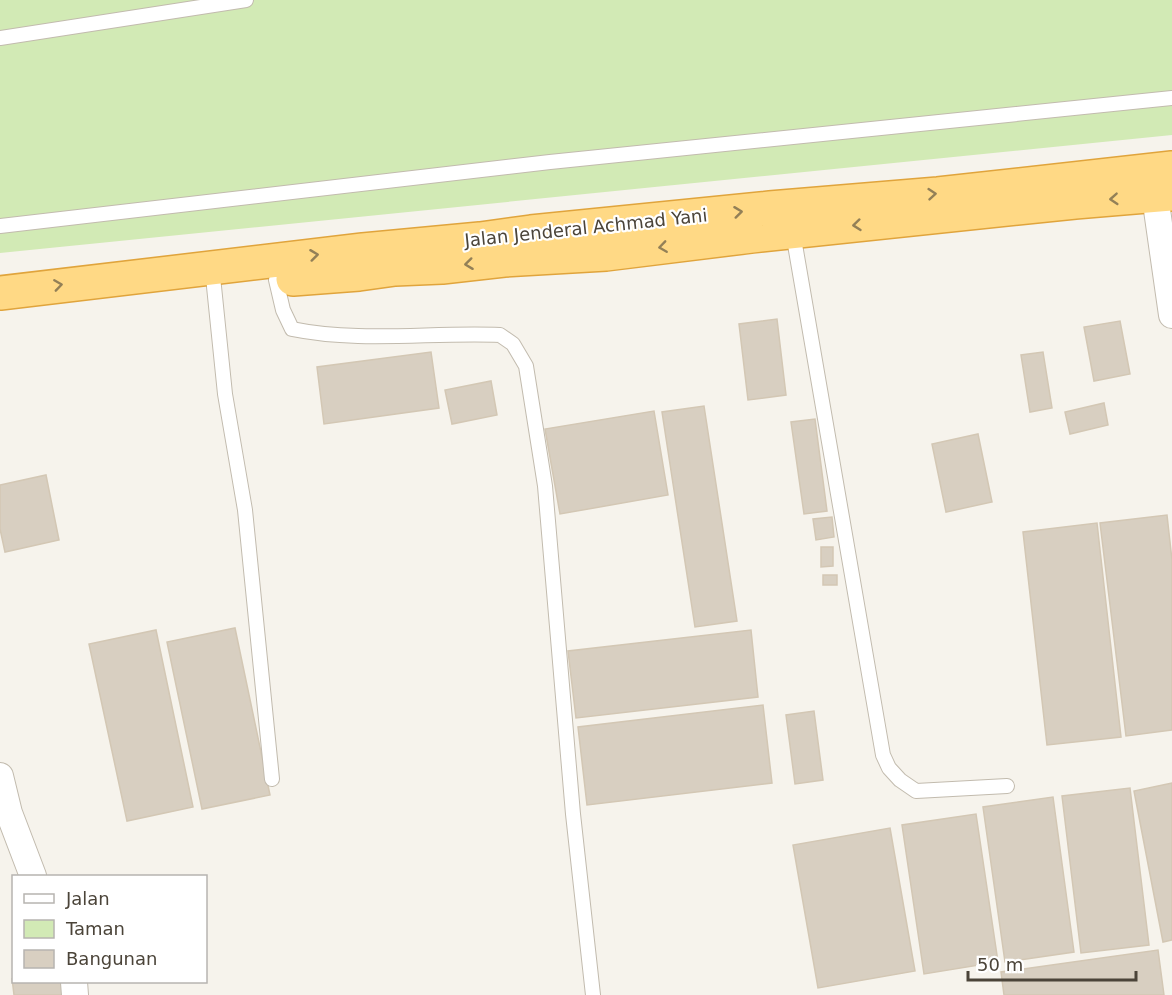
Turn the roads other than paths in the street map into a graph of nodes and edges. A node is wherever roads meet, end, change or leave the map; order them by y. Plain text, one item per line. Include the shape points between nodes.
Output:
1 (246, 0) edge
2 (0, 38) edge
3 (1172, 98) edge
4 (1172, 168) edge
5 (1163, 195) edge
6 (0, 226) edge
7 (793, 233) junction
8 (213, 279) junction
9 (276, 280) junction
10 (0, 292) edge
11 (0, 313) edge
12 (1172, 315) edge
13 (0, 776) edge
14 (272, 779) dead end
15 (1007, 786) dead end
16 (33, 875) edge
17 (593, 995) edge

1 - 2 lane
3 - 6 lane via 550,162
8 -> 4 highway, Jalan Jenderal Achmad Yani via 363,250
5 -> 7 highway, Jalan Jenderal Achmad Yani
5 - 12 street
7 -> 9 highway, Jalan Jenderal Achmad Yani via 606,254
7 - 15 lane via 883,755 889,768 916,791
8 - 9 highway, Jalan Jenderal Achmad Yani
10 -> 8 highway, Jalan Jenderal Achmad Yani
8 - 11 highway, Jalan Jenderal Achmad Yani
8 - 14 lane via 225,394 245,510
9 - 17 lane via 292,329 367,336 500,335 513,344 526,366 545,486
13 - 16 street via 9,813

